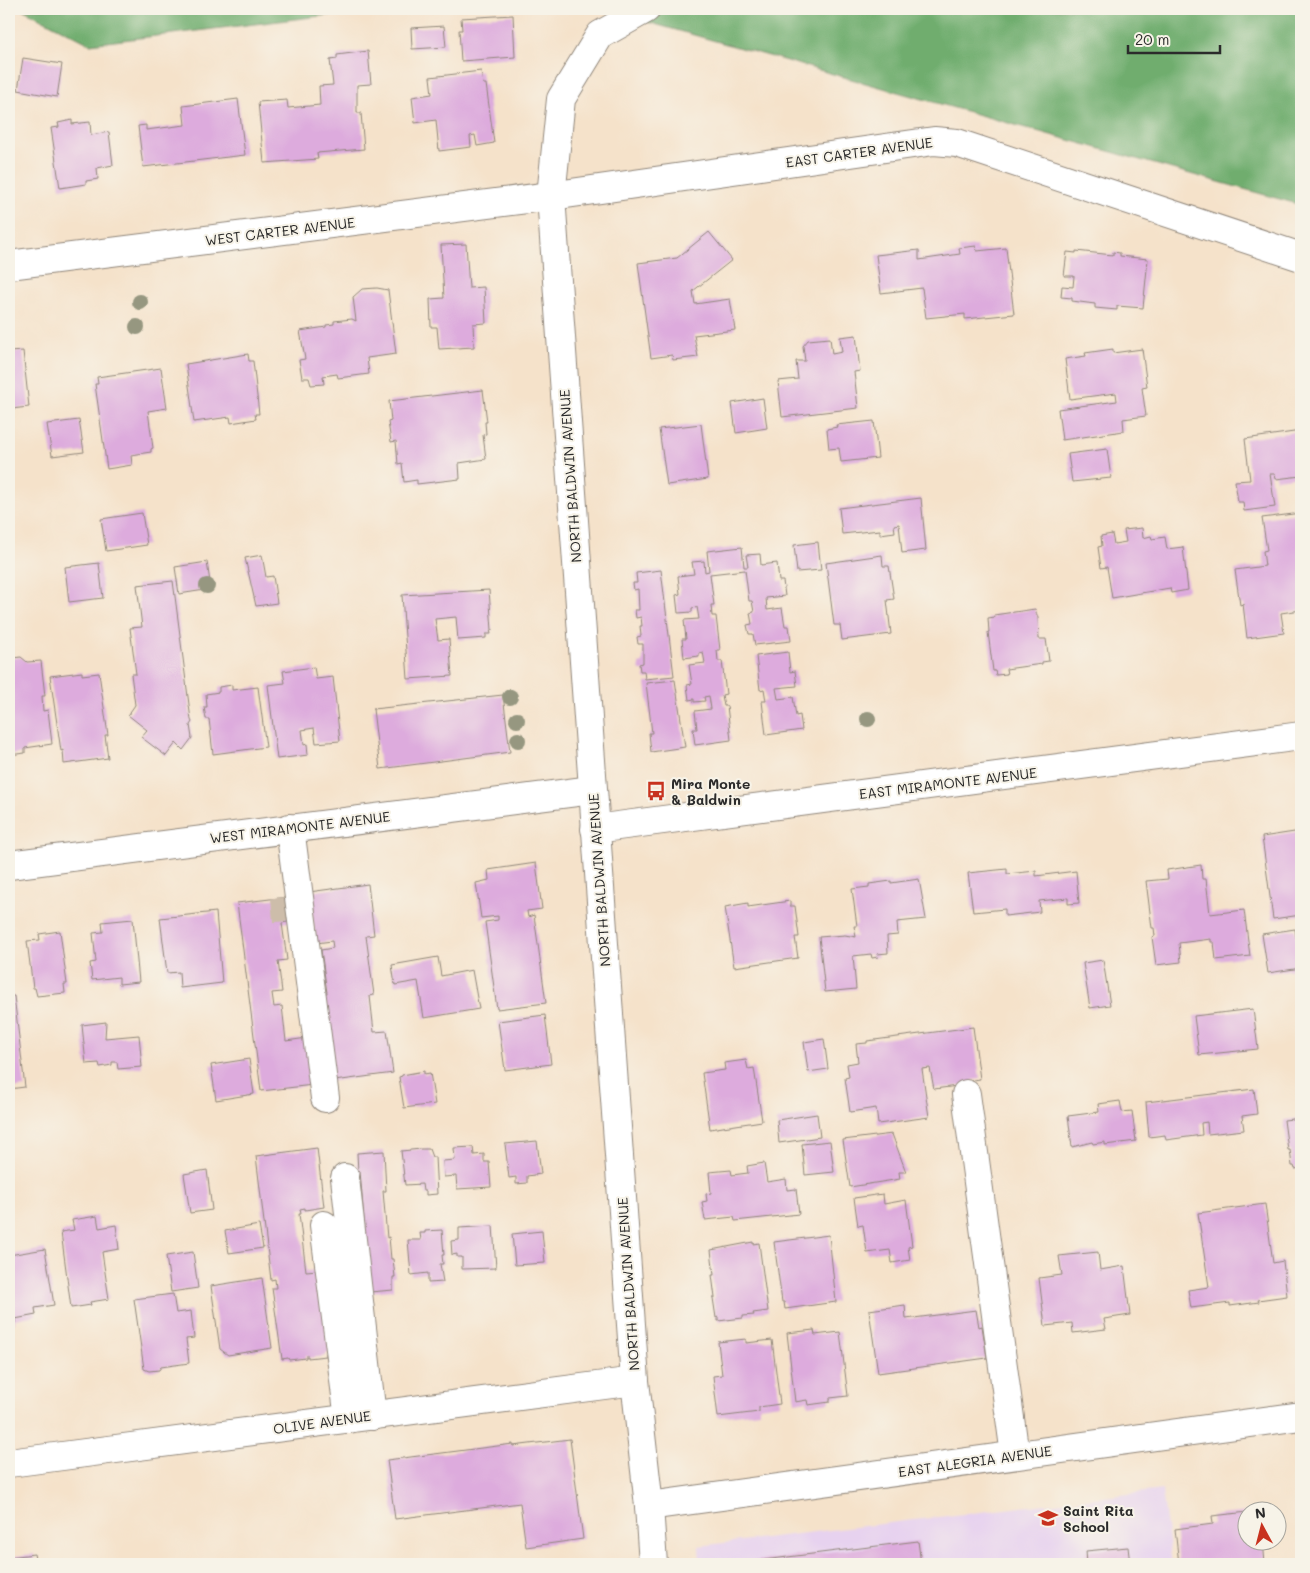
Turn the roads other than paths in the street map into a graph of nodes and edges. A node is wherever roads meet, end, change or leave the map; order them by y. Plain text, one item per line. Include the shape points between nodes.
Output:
1 (646, 9) edge
2 (551, 196) junction
3 (10, 258) edge
4 (1301, 258) edge
5 (1301, 736) edge
6 (592, 790) junction
7 (283, 829) junction
8 (595, 829) junction
9 (9, 865) edge
10 (299, 1026) dead end
11 (966, 1094) dead end
12 (325, 1098) dead end
13 (345, 1178) dead end
14 (324, 1225) dead end
15 (635, 1381) junction
16 (1301, 1416) edge
17 (360, 1418) junction
18 (1015, 1455) junction
19 (9, 1463) edge
20 (649, 1506) junction
21 (653, 1564) edge

1 - 2 street, NORTH BALDWIN AVENUE via 600,35 561,98
2 - 3 street, WEST CARTER AVENUE
2 - 4 street, EAST CARTER AVENUE via 934,141 957,143
2 - 6 street, NORTH BALDWIN AVENUE
5 - 8 street, EAST MIRAMONTE AVENUE
6 - 7 street, WEST MIRAMONTE AVENUE
6 - 8 street, NORTH BALDWIN AVENUE
7 - 9 street, WEST MIRAMONTE AVENUE
7 - 10 street via 286,909
7 - 12 street
8 - 15 street, NORTH BALDWIN AVENUE
11 - 18 street
13 - 17 street
14 - 17 street
15 - 17 street, OLIVE AVENUE
15 - 20 street, NORTH BALDWIN AVENUE
16 - 18 street, EAST ALEGRIA AVENUE
17 - 19 street, OLIVE AVENUE
18 - 20 street, EAST ALEGRIA AVENUE
20 - 21 street, NORTH BALDWIN AVENUE

